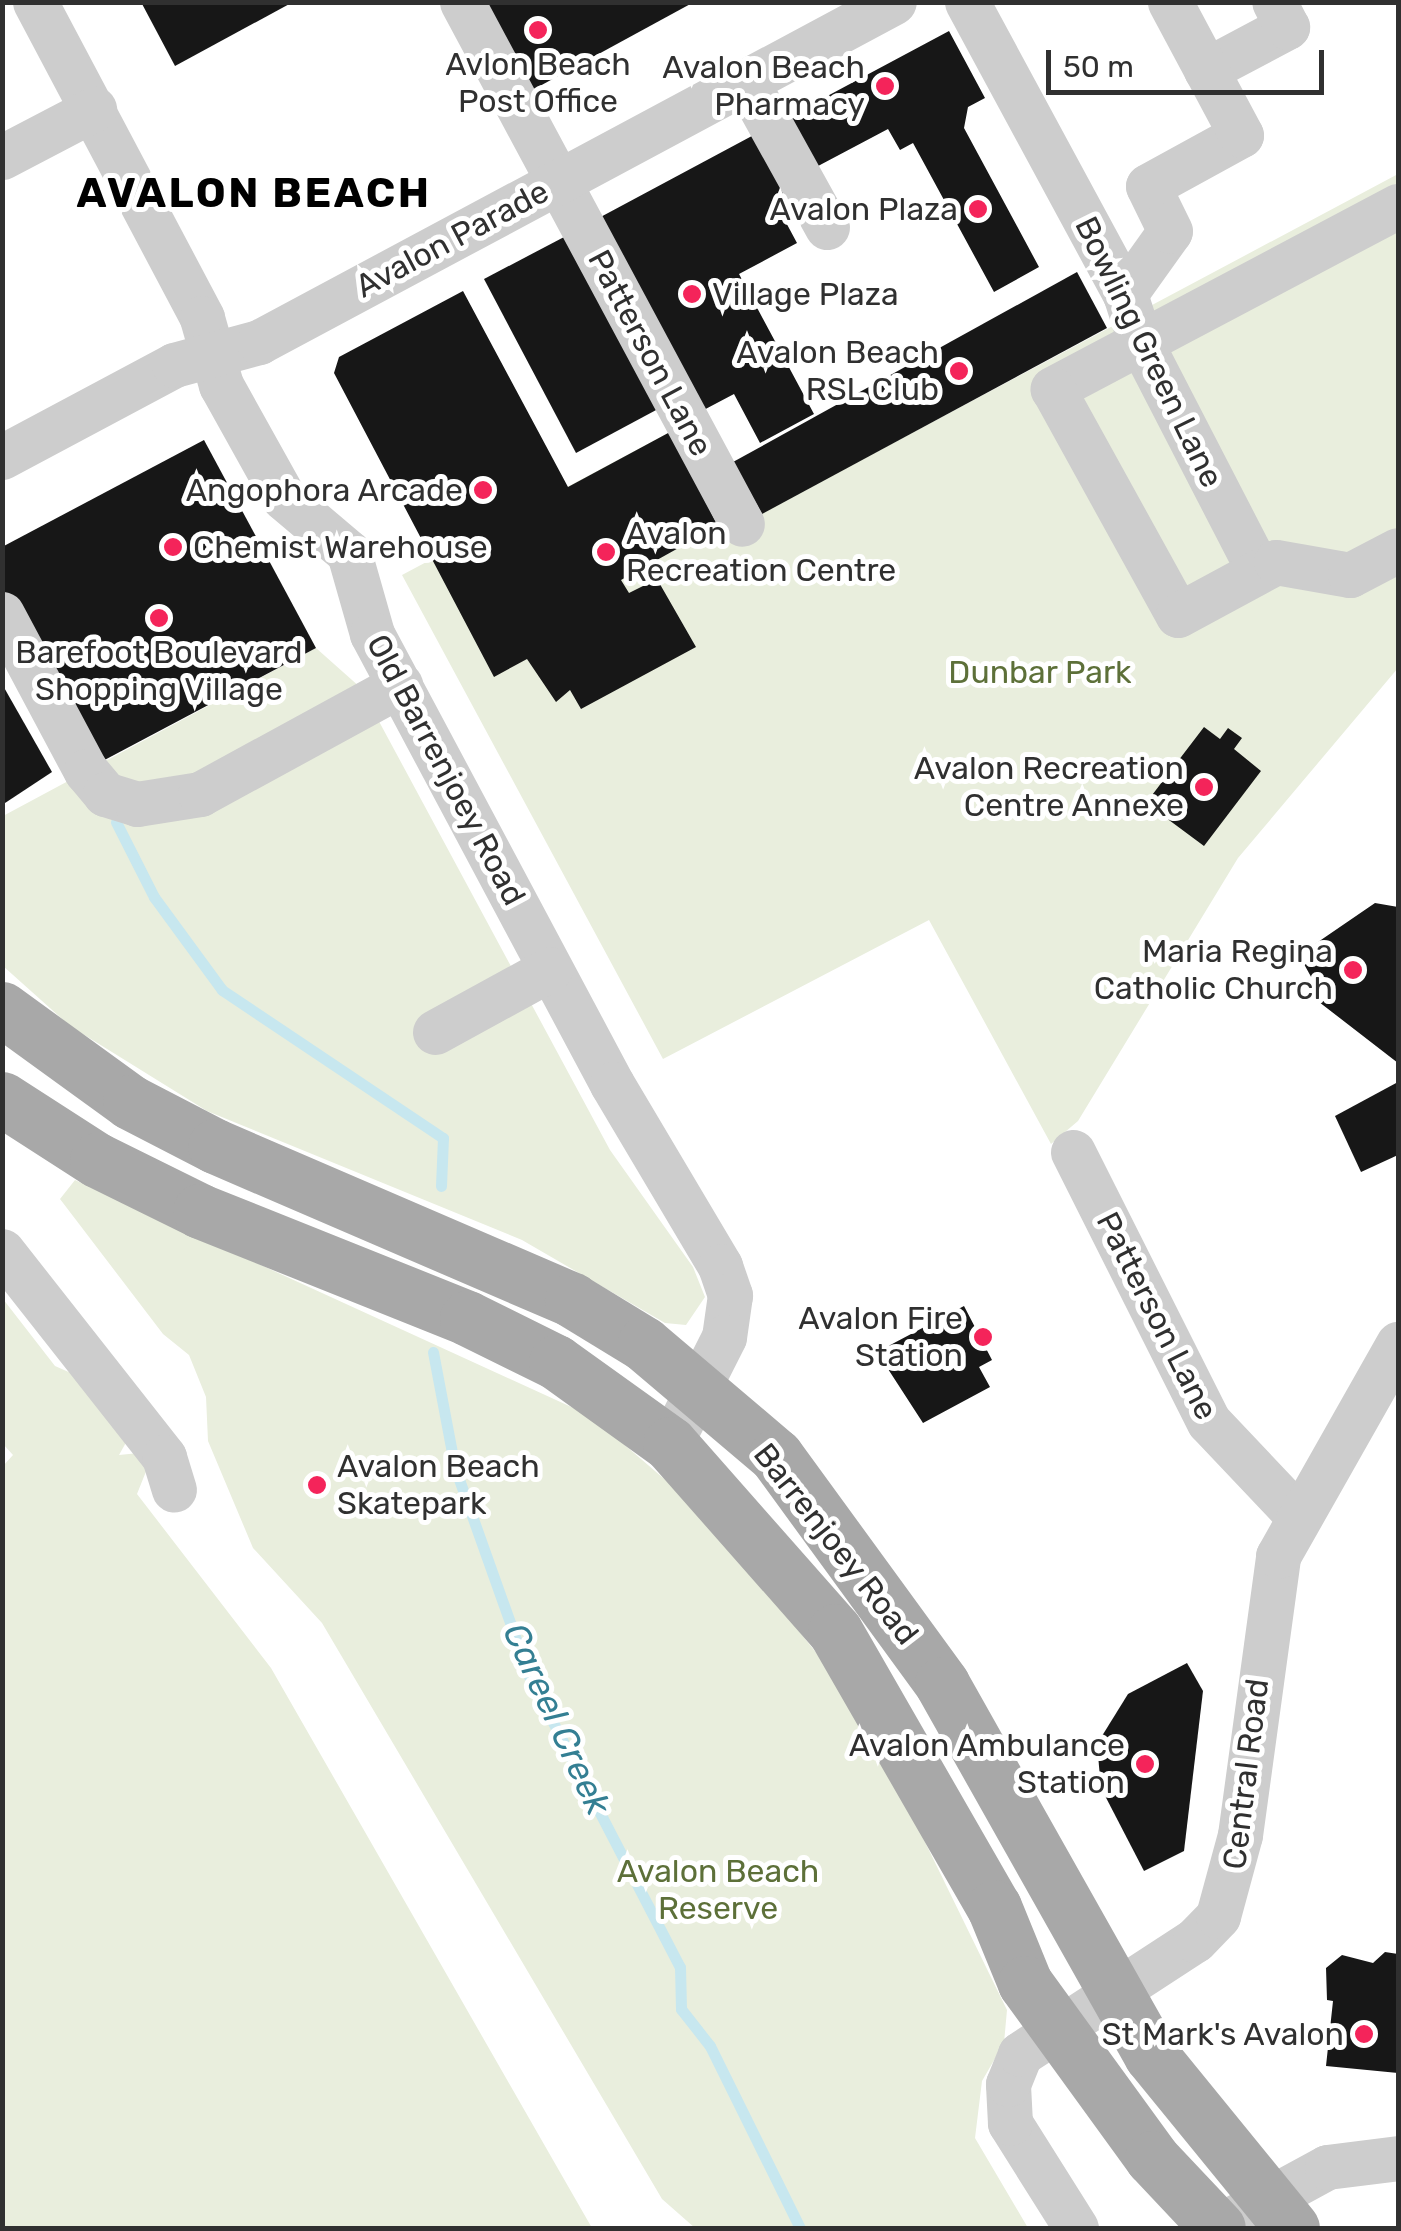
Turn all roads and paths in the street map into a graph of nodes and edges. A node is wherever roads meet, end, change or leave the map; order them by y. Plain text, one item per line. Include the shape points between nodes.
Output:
1 (36, 2) edge
2 (462, 2) edge
3 (894, 2) edge
4 (967, 2) edge
5 (1170, 2) edge
6 (1274, 2) edge
7 (1206, 70) junction
8 (746, 81) junction
9 (94, 109) junction
10 (2, 158) edge
11 (557, 182) junction
12 (1398, 206) edge
13 (827, 227) dead end
14 (1125, 294) junction
15 (1140, 340) junction
16 (214, 355) junction
17 (2, 457) edge
18 (742, 524) dead end
19 (1398, 550) edge
20 (1258, 570) junction
21 (2, 614) edge
22 (396, 678) junction
23 (550, 969) junction
24 (2, 1008) edge
25 (436, 1032) dead end
26 (2, 1098) edge
27 (1073, 1152) dead end
28 (2, 1251) edge
29 (1398, 1344) edge
30 (698, 1389) junction
31 (670, 1444) junction
32 (174, 1489) dead end
33 (1296, 1514) junction
34 (1112, 1992) junction
35 (1056, 2027) junction
36 (1398, 2158) edge
37 (1280, 2212) edge
38 (1076, 2228) edge
39 (1218, 2228) edge

1 - 9 street, Old Barrenjoey Road
2 - 11 street, Patterson Lane
3 - 8 street, Avalon Parade
4 - 14 street, Bowling Green Lane
5 - 7 street
6 - 7 street via 1287,27
7 - 14 street via 1241,136 1148,186 1170,231
8 - 11 street, Avalon Parade
8 - 13 street
9 - 10 street
9 - 16 street, Old Barrenjoey Road
11 - 16 street, Avalon Parade via 260,342
11 - 18 street, Patterson Lane
12 - 15 street
14 - 15 street, Bowling Green Lane
15 - 20 street, Bowling Green Lane
15 - 20 street via 1053,389 1178,615
16 - 17 street, Avalon Parade via 174,365
16 - 22 street, Old Barrenjoey Road via 221,385 284,498 349,553
19 - 20 street via 1350,575 1276,562
21 - 22 street via 105,794 161,806 200,794
22 - 23 street, Old Barrenjoey Road
23 - 25 street
23 - 30 street, Old Barrenjoey Road via 720,1266 730,1317
24 - 30 main road, Barrenjoey Road via 143,1108 572,1300
26 - 31 main road, Barrenjoey Road via 97,1160 200,1211 468,1318 556,1362
27 - 33 street, Patterson Lane via 1208,1422
28 - 32 street via 164,1457
29 - 33 street, Central Road
30 - 31 street, Old Barrenjoey Road
30 - 34 main road, Barrenjoey Road via 776,1456 877,1586 942,1684
31 - 35 main road, Barrenjoey Road via 835,1632 902,1735 994,1907 1024,1983
33 - 34 street, Central Road via 1267,1605 1231,1886 1195,1940
34 - 35 street, Central Road
34 - 37 main road, Barrenjoey Road via 1197,2116
35 - 38 street, Central Road via 1020,2054 1006,2103 1027,2156
35 - 39 main road, Barrenjoey Road via 1152,2158
36 - 37 street via 1326,2167
37 - 39 street

